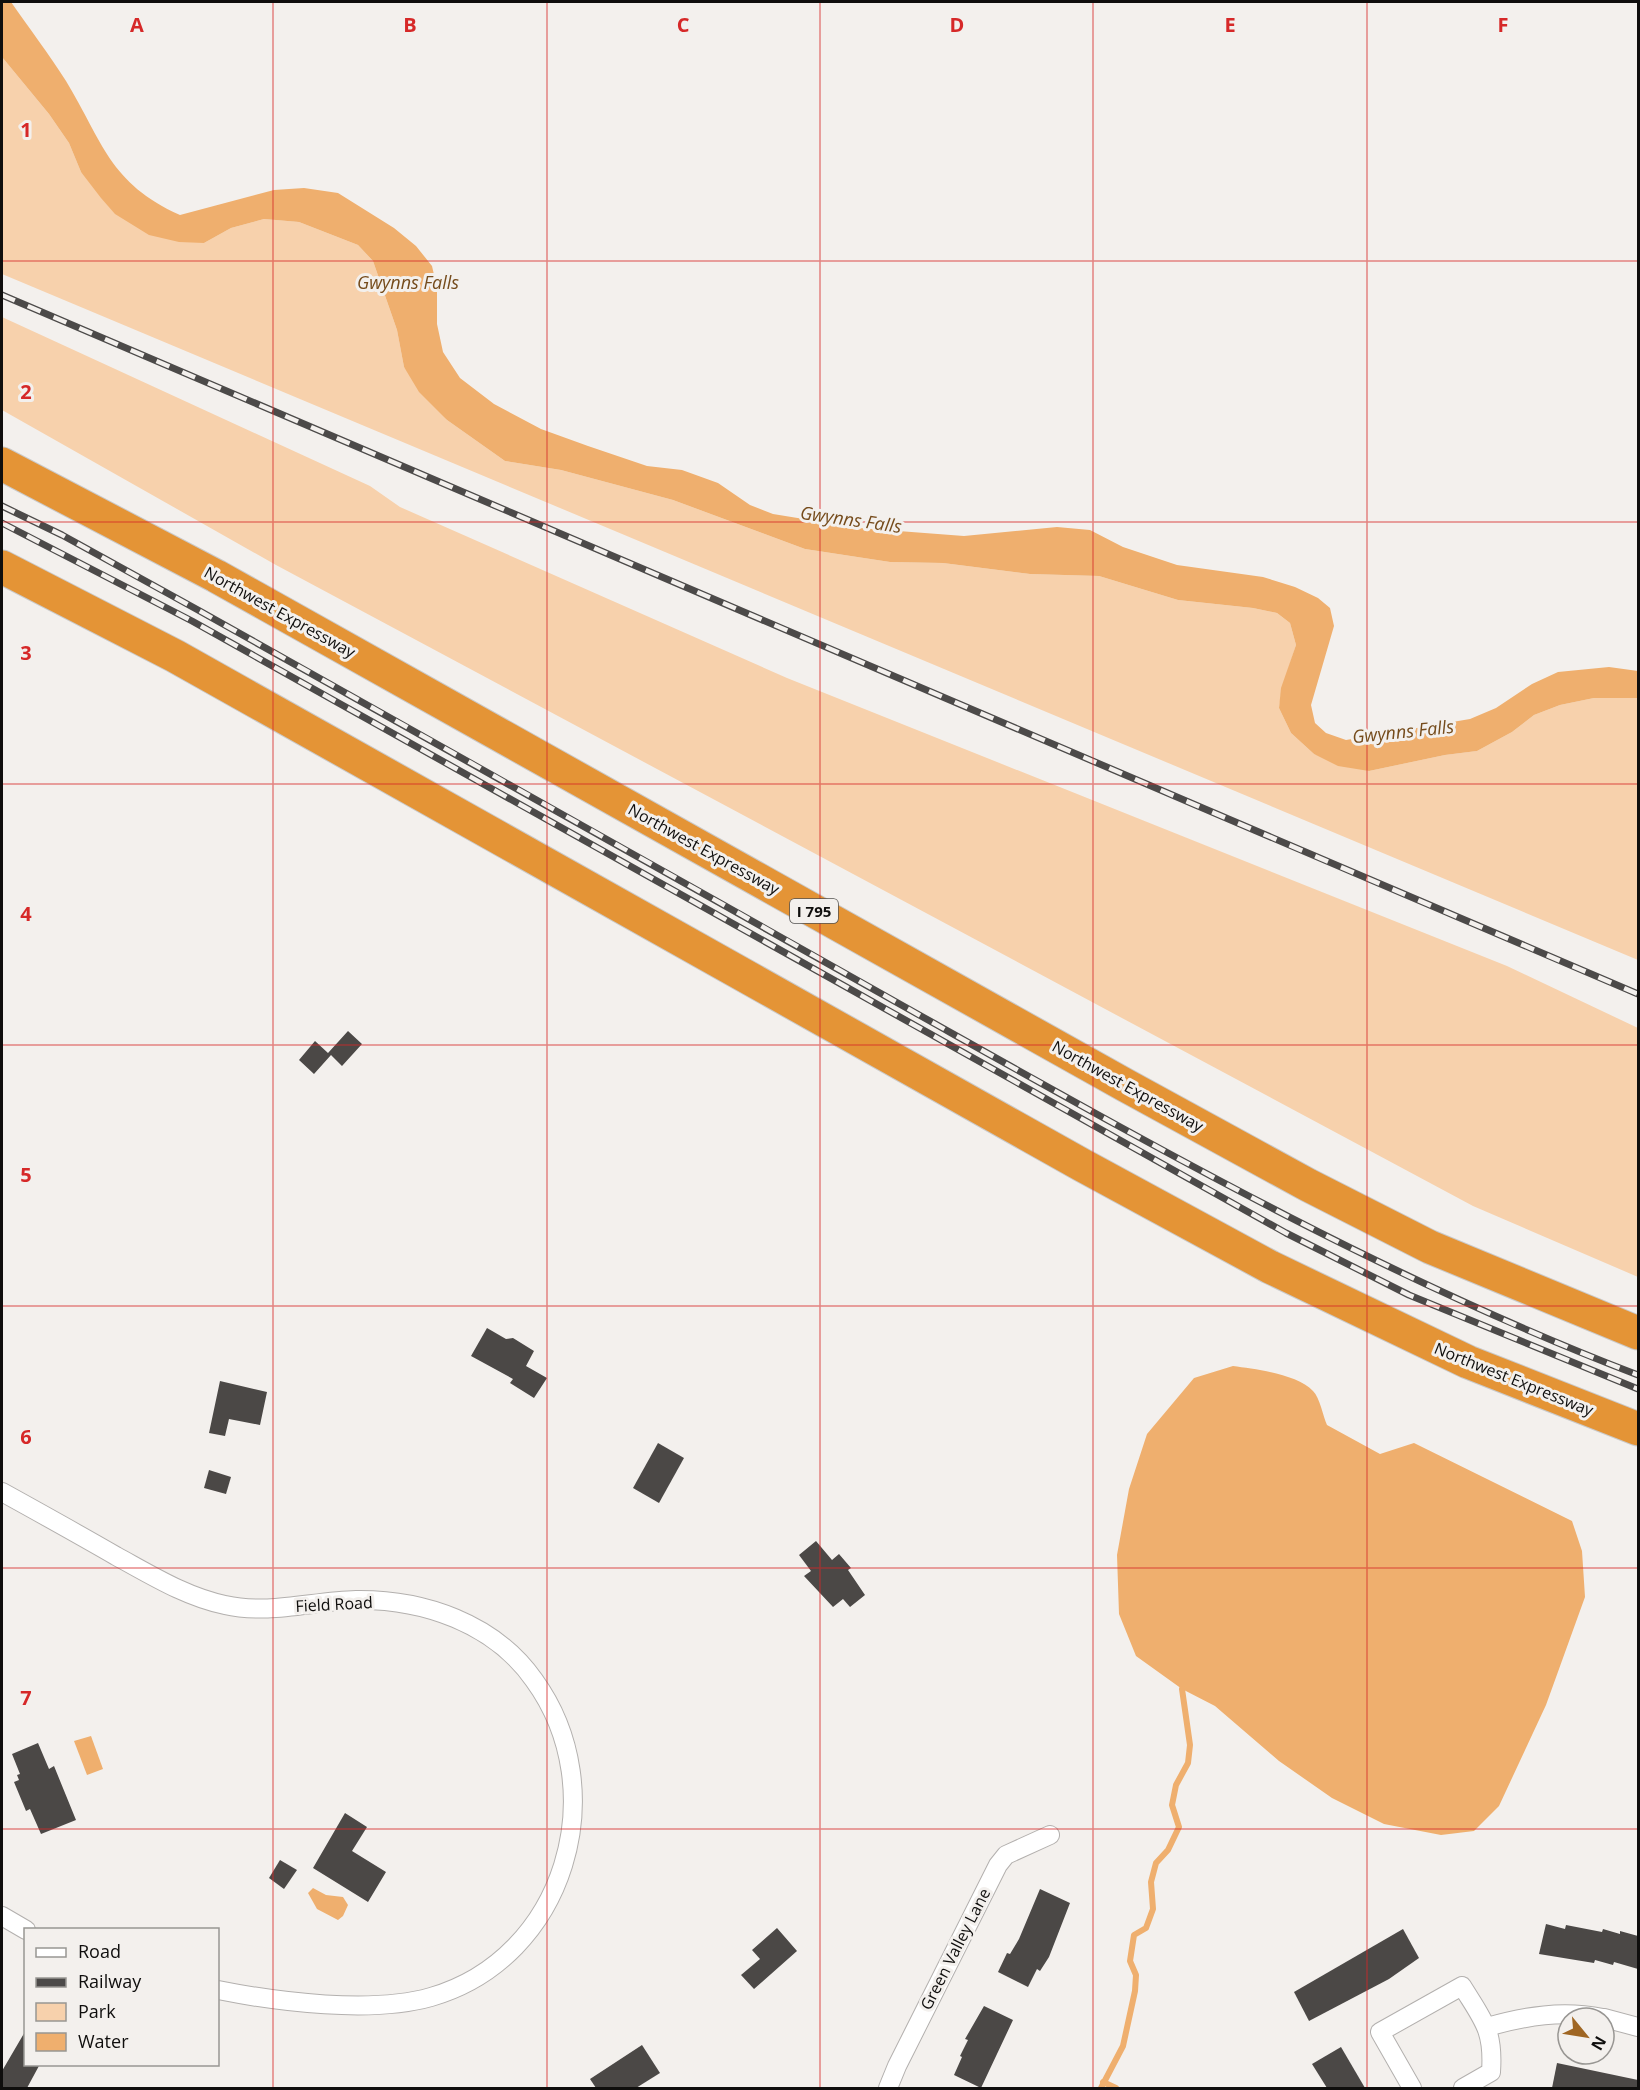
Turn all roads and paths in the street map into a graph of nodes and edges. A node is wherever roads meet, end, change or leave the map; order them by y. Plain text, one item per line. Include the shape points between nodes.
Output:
1 (2, 464) edge
2 (2, 567) edge
3 (1638, 1333) edge
4 (1638, 1429) edge
5 (2, 1491) edge
6 (1050, 1835) dead end
7 (2, 1916) edge
8 (24, 1928) edge
9 (219, 1990) edge
10 (1556, 2013) edge
11 (1616, 2021) edge
12 (1486, 2027) junction
13 (1638, 2027) edge
14 (888, 2088) edge
15 (1413, 2088) edge
16 (1463, 2088) edge

1 - 3 highway, Northwest Expressway / I 795 via 216,576 1308,1185 1430,1247
2 - 4 highway, Northwest Expressway via 175,656 1270,1267 1468,1362
5 - 9 street, Field Road via 150,1575 226,1606 264,1608 356,1600 440,1611 474,1627 516,1659 534,1679 560,1726 574,1788 565,1859 556,1887 528,1932 484,1971 432,1997 403,2002 331,2004
6 - 14 street, Green Valley Lane via 1006,1856 998,1864
7 - 8 street
10 - 12 street via 1531,2015
11 - 13 street
12 - 15 street via 1462,1986 1380,2032
12 - 16 street via 1493,2046 1491,2072

